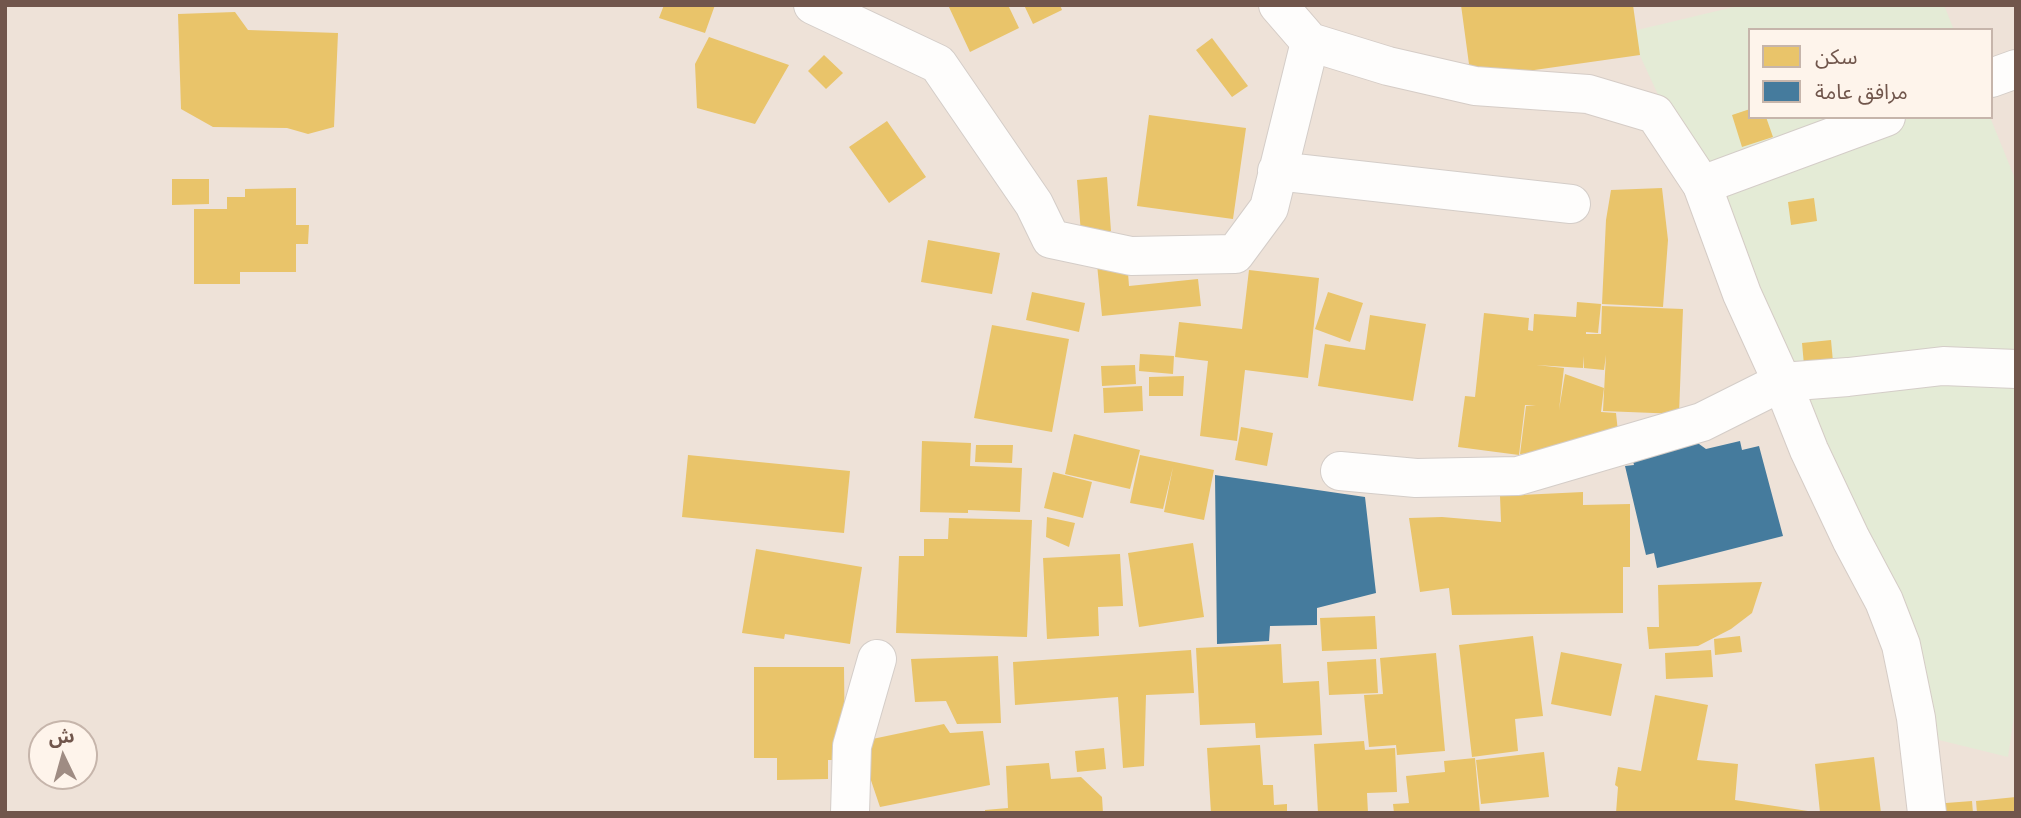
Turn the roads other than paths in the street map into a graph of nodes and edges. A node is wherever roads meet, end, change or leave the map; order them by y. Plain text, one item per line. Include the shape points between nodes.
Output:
1 (813, 5) edge
2 (1278, 5) edge
3 (1310, 42) junction
4 (2016, 69) edge
5 (1993, 77) edge
6 (1881, 119) edge
7 (1277, 171) junction
8 (1702, 185) junction
9 (1571, 204) dead end
10 (2016, 369) edge
11 (1782, 382) junction
12 (1340, 471) dead end
13 (877, 659) dead end
14 (850, 813) edge
15 (1927, 813) edge

1 - 7 street via 938,64 1034,204 1051,239 1131,256 1235,254 1269,208
2 - 3 street
3 - 7 street
3 - 8 street via 1475,86 1588,94 1655,114
4 - 5 street
6 - 8 street
7 - 9 street
8 - 11 street via 1742,294
10 - 11 street via 1943,366
11 - 12 street via 1702,422 1518,476 1416,478
11 - 15 street via 1901,645 1916,718
13 - 14 street via 852,746

